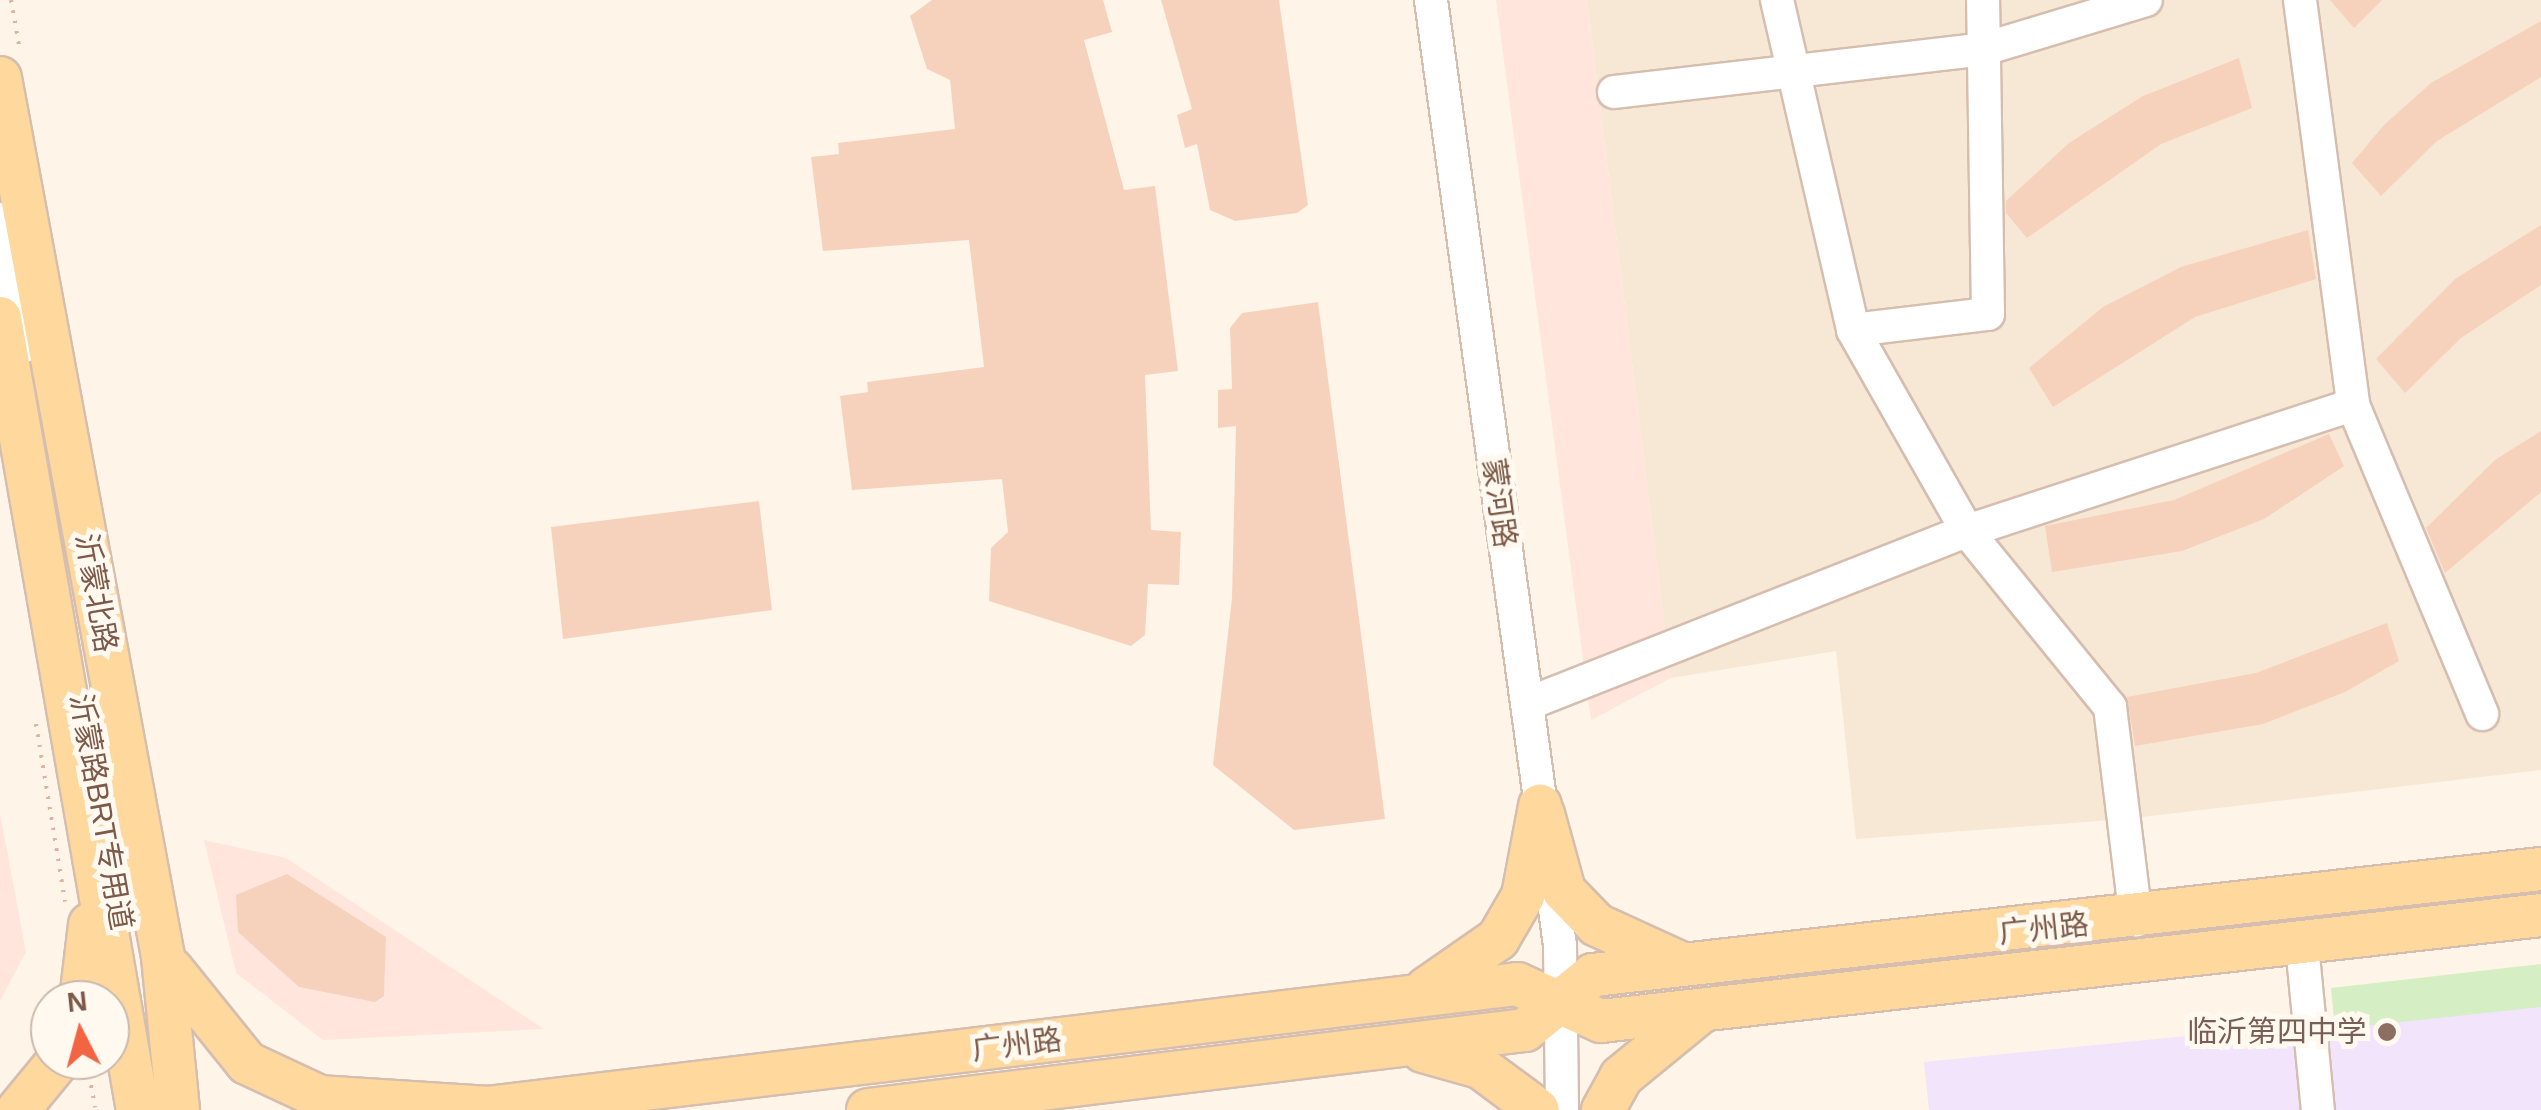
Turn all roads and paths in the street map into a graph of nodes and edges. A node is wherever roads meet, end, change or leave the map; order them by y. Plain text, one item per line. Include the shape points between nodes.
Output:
1 (1431, 0) edge
2 (1777, 0) edge
3 (1983, 0) edge
4 (2146, 0) edge
5 (2300, 0) edge
6 (1984, 49) junction
7 (1793, 68) junction
8 (0, 78) edge
9 (1614, 92) dead end
10 (0, 218) edge
11 (0, 318) edge
12 (1853, 330) junction
13 (2354, 404) junction
14 (1967, 531) junction
15 (1527, 704) junction
16 (2482, 714) dead end
17 (1540, 806) junction
18 (93, 855) junction
19 (2541, 869) edge
20 (2541, 915) edge
21 (2136, 920) junction
22 (2302, 945) junction
23 (163, 957) junction
24 (1685, 965) junction
25 (83, 980) edge
26 (1410, 998) junction
27 (1558, 1006) junction
28 (1703, 1010) junction
29 (1403, 1046) junction
30 (43, 1080) edge
31 (90, 1080) edge
32 (95, 1107) dead end
33 (479, 1109) edge
34 (18, 1110) edge
35 (138, 1110) edge
36 (151, 1110) edge
37 (178, 1110) edge
38 (868, 1110) edge
39 (1538, 1110) edge
40 (1562, 1110) edge
41 (1582, 1110) edge
42 (1604, 1110) edge
43 (2318, 1110) edge

1 - 15 street, 蒙河路
2 - 7 street
3 - 6 street
4 - 6 street
5 - 13 street
6 - 7 street
6 - 12 street via 1988,314
7 - 9 street
7 - 12 street
8 - 23 main road, 沂蒙北路
10 - 36 street, 沂蒙路BRT专用道
11 - 18 main road, 沂蒙北路
12 - 14 street
13 - 14 street
13 - 16 street
14 - 15 street
14 - 21 street via 2110,706
15 - 17 street, 蒙河路
17 - 24 main road via 1564,890 1596,925
17 - 26 main road via 1523,896 1498,938
17 - 27 street, 蒙河路 via 1560,945
18 - 25 main road
18 - 35 main road, 沂蒙北路
19 - 21 main road, 广州路
20 - 22 main road, 广州路
21 - 24 main road, 广州路
22 - 28 main road, 广州路
22 - 43 street
23 - 33 main road, 广州路 via 202,1018 247,1063 320,1098
23 - 37 main road, 沂蒙北路
24 - 27 main road, 广州路 via 1593,975
26 - 27 main road, 广州路 via 1518,984
26 - 33 main road, 广州路
27 - 28 main road, 广州路 via 1600,1021
27 - 29 main road, 广州路 via 1525,1030
27 - 40 street, 蒙河路
27 - 41 street, 蒙河路
28 - 42 main road via 1621,1078
29 - 38 main road, 广州路
29 - 39 main road via 1480,1067
30 - 34 main road
31 - 32 path

